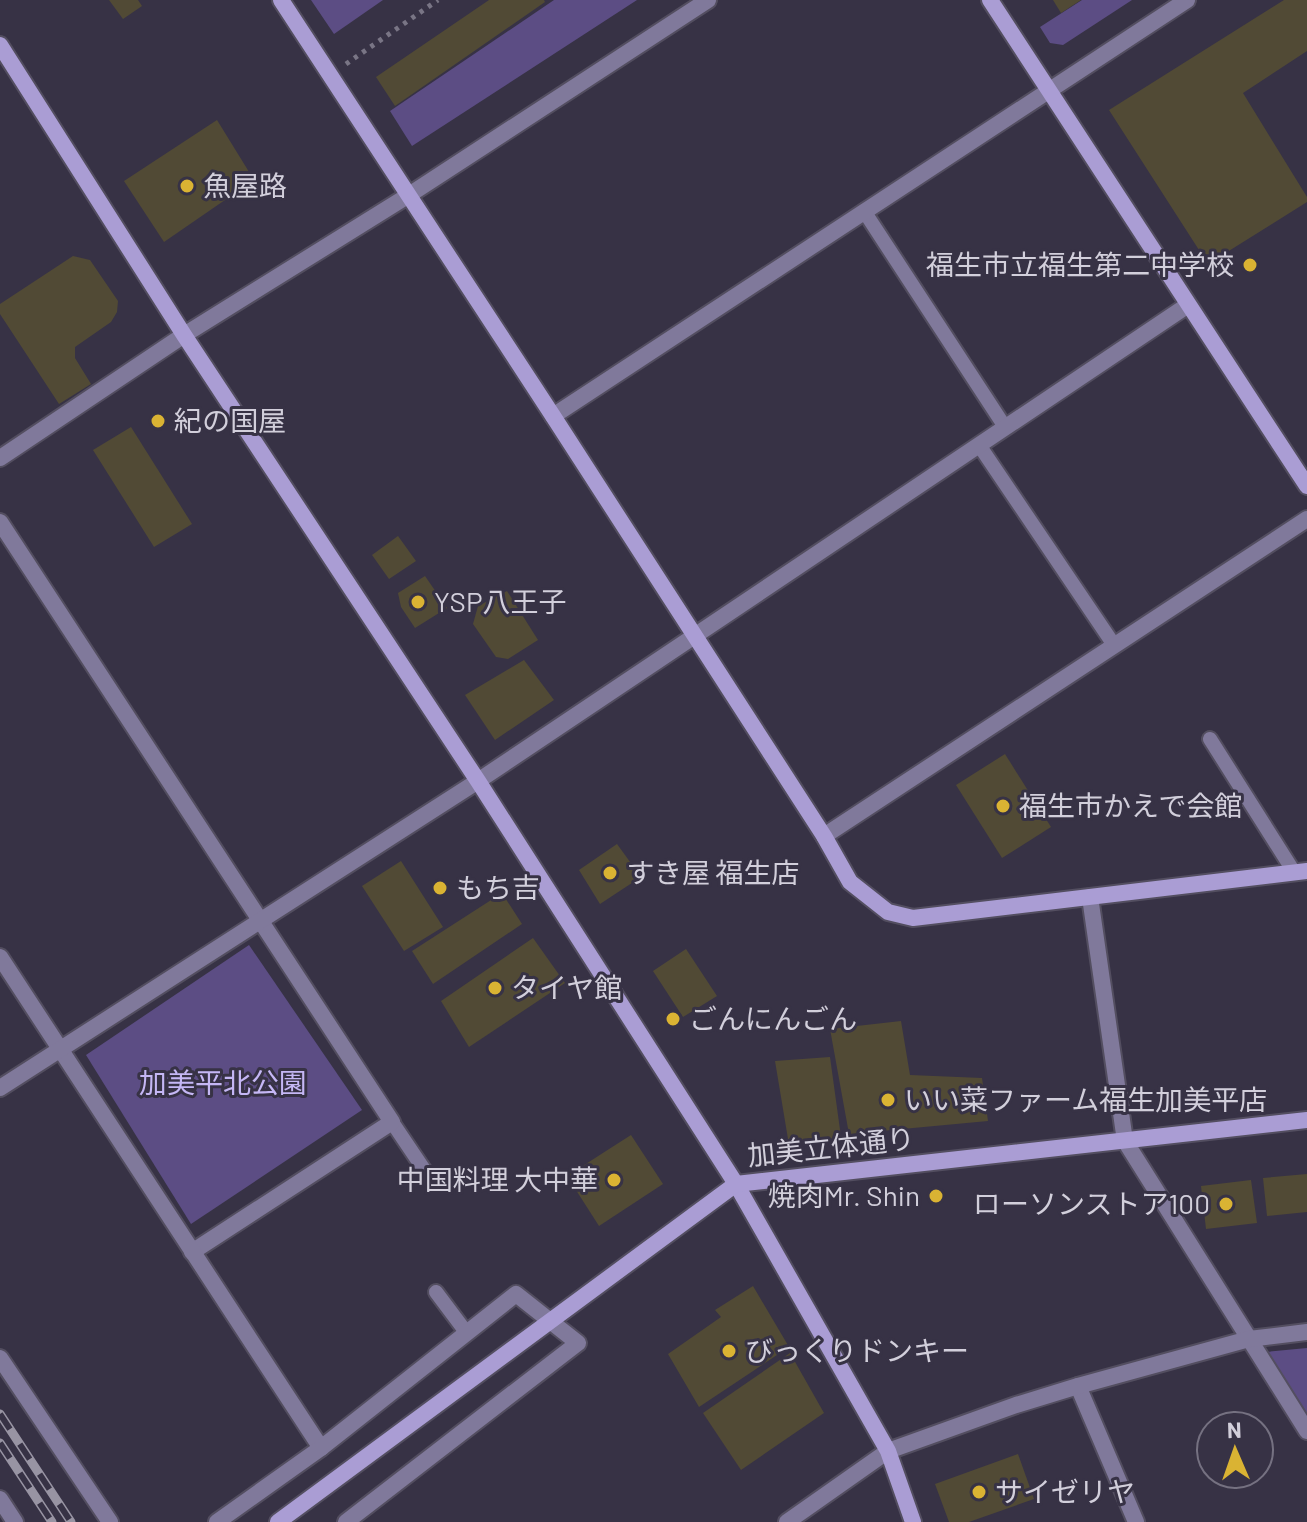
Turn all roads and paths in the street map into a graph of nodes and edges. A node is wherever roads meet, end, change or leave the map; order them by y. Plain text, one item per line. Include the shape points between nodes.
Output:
1 (281, 0) edge
2 (438, 0) edge
3 (708, 0) edge
4 (990, 0) edge
5 (1187, 0) edge
6 (0, 45) edge
7 (345, 65) dead end
8 (1048, 90) junction
9 (409, 195) junction
10 (864, 211) junction
11 (1188, 305) junction
12 (184, 335) junction
13 (553, 416) junction
14 (1005, 427) junction
15 (979, 445) junction
16 (0, 458) edge
17 (1307, 486) edge
18 (1307, 519) edge
19 (0, 522) edge
20 (694, 636) junction
21 (1114, 645) junction
22 (1210, 739) dead end
23 (478, 781) junction
24 (824, 836) junction
25 (1301, 872) edge
26 (1090, 897) junction
27 (261, 920) junction
28 (0, 957) edge
29 (60, 1049) junction
30 (0, 1088) edge
31 (1307, 1120) edge
32 (392, 1122) junction
33 (1125, 1141) junction
34 (431, 1180) dead end
35 (736, 1184) junction
36 (192, 1252) junction
37 (436, 1292) dead end
38 (552, 1321) junction
39 (466, 1332) junction
40 (1307, 1332) edge
41 (1249, 1339) junction
42 (0, 1358) edge
43 (1078, 1386) junction
44 (1307, 1431) edge
45 (321, 1448) junction
46 (888, 1451) junction
47 (0, 1499) edge
48 (365, 1517) edge
49 (15, 1522) edge
50 (110, 1522) edge
51 (217, 1522) edge
52 (278, 1522) edge
53 (346, 1522) edge
54 (787, 1522) edge
55 (913, 1522) edge
56 (1136, 1522) edge

1 - 9 street
2 - 7 path
3 - 9 street
4 - 8 street
5 - 8 street
6 - 12 street
8 - 10 street
8 - 11 street
9 - 12 street
9 - 13 street
10 - 13 street
10 - 14 lane
11 - 14 street
11 - 17 street
12 - 16 street
12 - 23 street
13 - 20 street
14 - 15 street
15 - 20 street
15 - 21 lane
18 - 21 street
19 - 27 street
20 - 23 street
20 - 24 street
21 - 24 street
22 - 25 lane
23 - 27 street
23 - 35 street
24 - 26 street via 850,882 888,912 913,918
25 - 26 street
26 - 33 street
27 - 29 street
27 - 32 street
28 - 29 street
29 - 30 street
29 - 36 street
31 - 33 street, 加美立体通り
32 - 34 lane
32 - 36 street
33 - 35 street, 加美立体通り
33 - 41 street
35 - 38 street, 加美立体通り
35 - 46 street
36 - 45 street
37 - 39 lane
38 - 39 street via 516,1294
38 - 48 street via 578,1343
38 - 52 street, 加美立体通り
39 - 45 street
40 - 41 street
41 - 43 street
41 - 44 street
42 - 50 street
43 - 46 street
43 - 56 street
45 - 51 street
46 - 54 street
46 - 55 street
47 - 49 street
48 - 53 street

